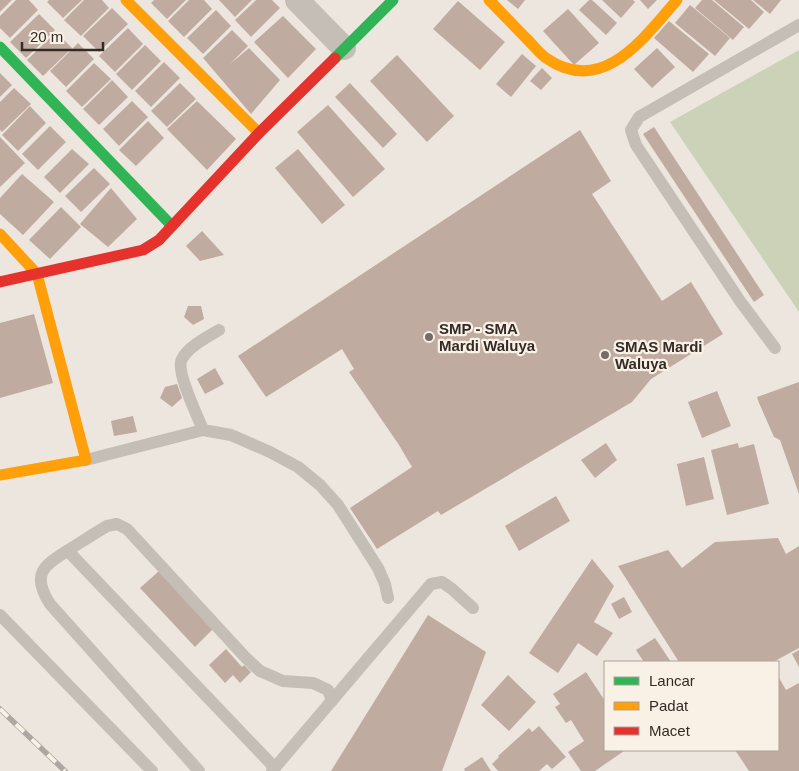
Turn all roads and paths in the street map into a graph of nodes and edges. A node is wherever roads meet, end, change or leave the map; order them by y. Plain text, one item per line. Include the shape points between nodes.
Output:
1 (126, 0) edge
2 (297, 0) edge
3 (393, 0) edge
4 (489, 0) edge
5 (677, 0) edge
6 (799, 25) edge
7 (0, 47) edge
8 (344, 48) junction
9 (259, 133) junction
10 (172, 226) junction
11 (0, 234) edge
12 (37, 274) junction
13 (0, 282) edge
14 (218, 330) dead end
15 (775, 348) dead end
16 (203, 430) junction
17 (86, 460) junction
18 (0, 475) edge
19 (68, 551) junction
20 (388, 598) dead end
21 (473, 608) dead end
22 (0, 615) edge
23 (332, 701) junction
24 (274, 770) edge
25 (152, 771) edge
26 (199, 771) edge

1 - 9 street
2 - 8 street
3 - 8 street
4 - 5 street via 544,57 579,72 606,68 635,47
6 - 15 lane via 638,117 631,130 636,145
7 - 10 street
8 - 9 street
9 - 10 street
10 - 12 street via 143,250
11 - 12 street
12 - 13 street
12 - 17 street
14 - 16 lane via 190,349 180,361 180,371
16 - 17 lane
16 - 20 lane via 231,436 270,452 298,467 320,485 338,505 378,568
17 - 18 street
19 - 23 lane via 107,526 117,524 127,529 260,671 283,680 313,683 328,690
19 - 24 lane
19 - 26 lane via 51,560 45,568 42,592
21 - 23 lane via 442,582 431,584
22 - 25 lane
23 - 24 lane

